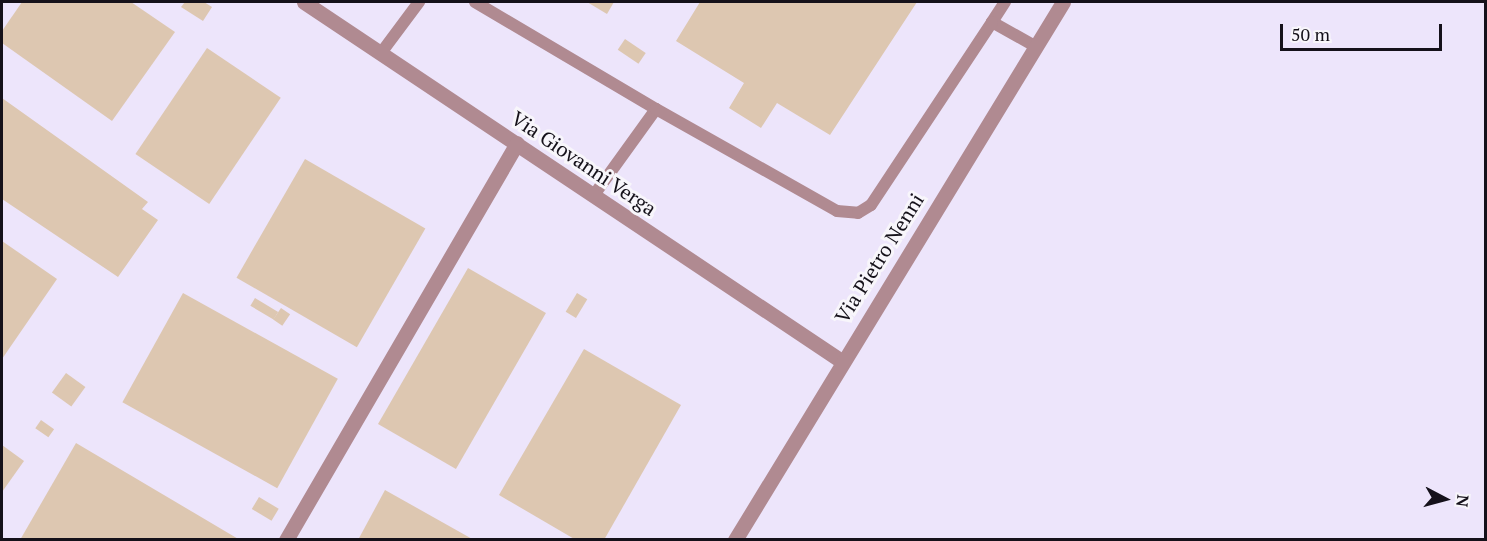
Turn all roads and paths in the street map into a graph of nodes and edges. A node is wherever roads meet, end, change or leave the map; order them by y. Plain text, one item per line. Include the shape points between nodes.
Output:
1 (304, 2) edge
2 (419, 2) edge
3 (475, 2) edge
4 (1005, 2) edge
5 (1062, 2) edge
6 (993, 22) junction
7 (1035, 46) junction
8 (381, 53) junction
9 (656, 109) junction
10 (517, 144) junction
11 (594, 195) junction
12 (840, 360) junction
13 (286, 540) edge
14 (735, 540) edge

1 - 8 street, Via Giovanni Verga
2 - 8 lane
3 - 9 lane
4 - 6 lane
5 - 7 street, Via Pietro Nenni
6 - 7 lane
6 - 9 lane via 871,205 858,213 837,211
7 - 12 street, Via Pietro Nenni
8 - 10 street, Via Giovanni Verga
9 - 11 lane
10 - 11 street, Via Giovanni Verga
10 - 13 street
11 - 12 street, Via Giovanni Verga
12 - 14 street, Via Pietro Nenni

